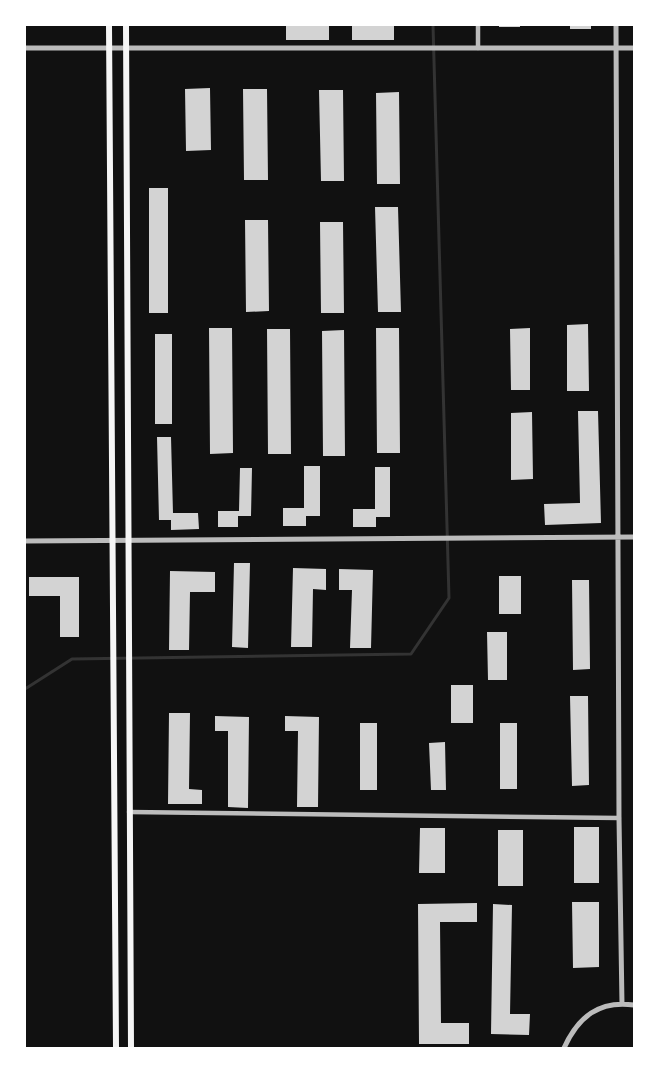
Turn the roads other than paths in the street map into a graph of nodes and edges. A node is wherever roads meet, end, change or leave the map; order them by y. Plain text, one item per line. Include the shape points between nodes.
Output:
1 (109, 25) edge
2 (126, 25) edge
3 (478, 25) edge
4 (616, 25) edge
5 (126, 47) junction
6 (25, 48) edge
7 (109, 48) junction
8 (478, 48) junction
9 (634, 48) edge
10 (616, 49) junction
11 (620, 537) junction
12 (634, 537) edge
13 (127, 539) junction
14 (112, 540) junction
15 (25, 541) edge
16 (129, 812) junction
17 (619, 818) junction
18 (622, 1004) junction
19 (634, 1005) edge
20 (116, 1048) edge
21 (131, 1048) edge
22 (564, 1048) edge

1 - 7 main road
2 - 5 main road
3 - 8 street
4 - 10 street
5 - 7 street
5 - 8 street
5 - 13 main road
6 - 7 street
7 - 14 main road
8 - 10 street
9 - 10 street
10 - 11 street
11 - 12 street
11 - 13 street
11 - 17 street
13 - 14 street
13 - 16 main road
14 - 15 street
14 - 20 main road
16 - 17 street
16 - 21 main road
17 - 18 street
18 - 19 street
18 - 22 street via 603,1007 585,1016 572,1031

